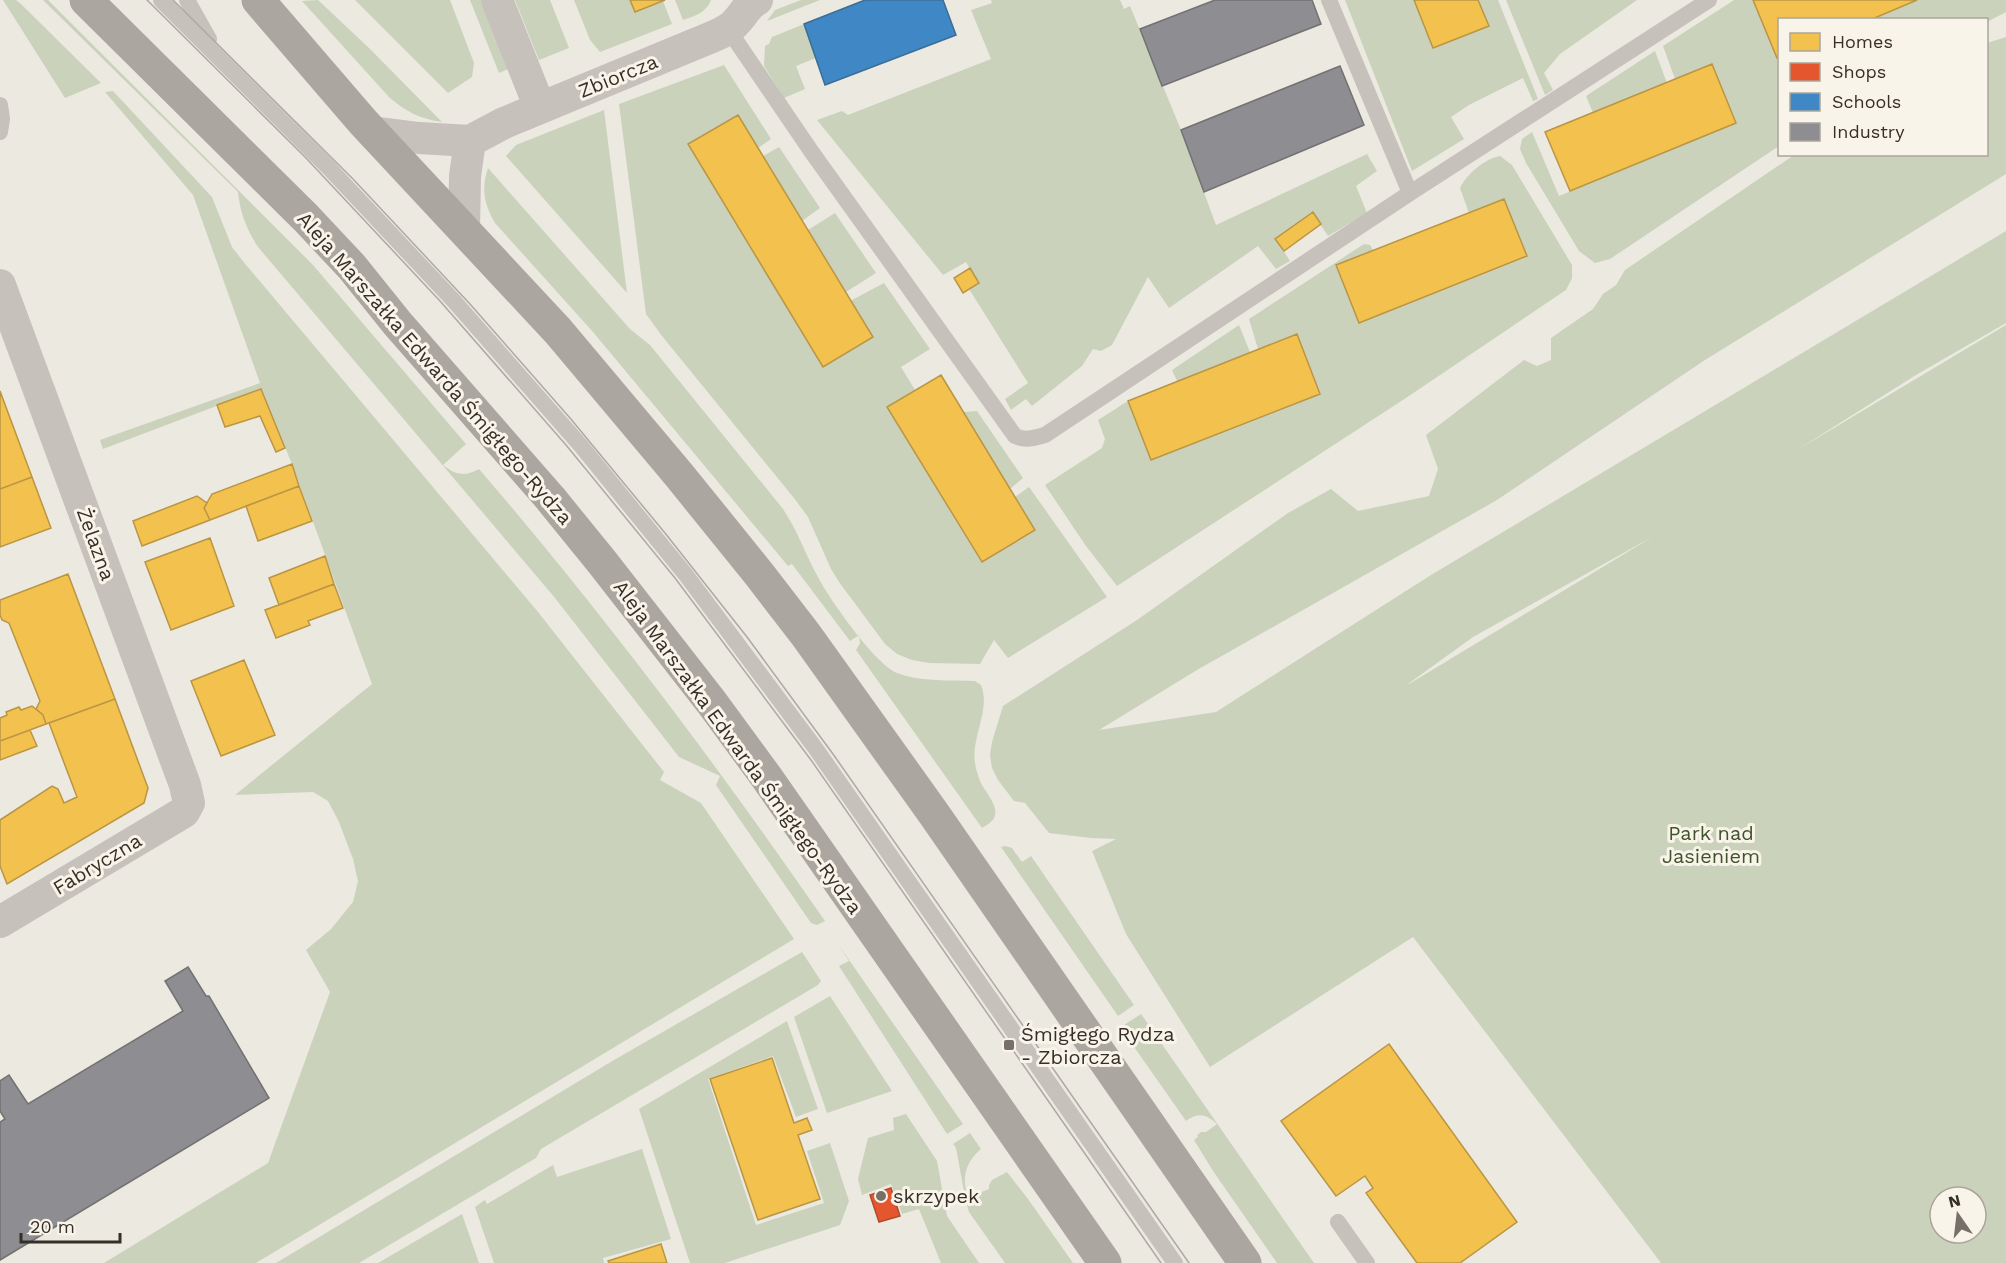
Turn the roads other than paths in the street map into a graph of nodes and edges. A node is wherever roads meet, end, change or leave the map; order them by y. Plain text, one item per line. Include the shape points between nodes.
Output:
1 (86, 0) edge
2 (161, 0) edge
3 (187, 0) edge
4 (258, 0) edge
5 (497, 0) edge
6 (1329, 0) edge
7 (1709, 0) edge
8 (754, 1) edge
9 (728, 29) junction
10 (226, 65) junction
11 (0, 105) edge
12 (540, 108) junction
13 (0, 132) edge
14 (372, 132) junction
15 (470, 141) junction
16 (1410, 193) junction
17 (464, 230) junction
18 (0, 285) edge
19 (189, 803) joint
20 (0, 922) edge
21 (1338, 1222) dead end
22 (1105, 1263) edge
23 (1175, 1263) edge
24 (1245, 1263) edge
25 (1367, 1263) edge

1 - 22 main road, Aleja Marszałka Edwarda Śmigłego-Rydza via 328,241 602,562 712,703
2 - 10 lane
3 - 10 lane
4 - 14 main road
5 - 12 street
6 - 16 lane
7 - 16 lane
8 - 9 street, Zbiorcza
9 - 12 street, Zbiorcza
9 - 16 lane via 811,151 1015,435 1022,439 1045,435
10 - 23 lane via 454,301 582,447 686,575 816,749
11 - 13 lane
12 - 15 street, Zbiorcza
14 - 15 street
14 - 17 main road
15 - 17 street
17 - 24 main road via 558,331 806,635
18 - 19 street, Żelazna
19 - 20 street, Fabryczna via 174,819
21 - 25 lane

